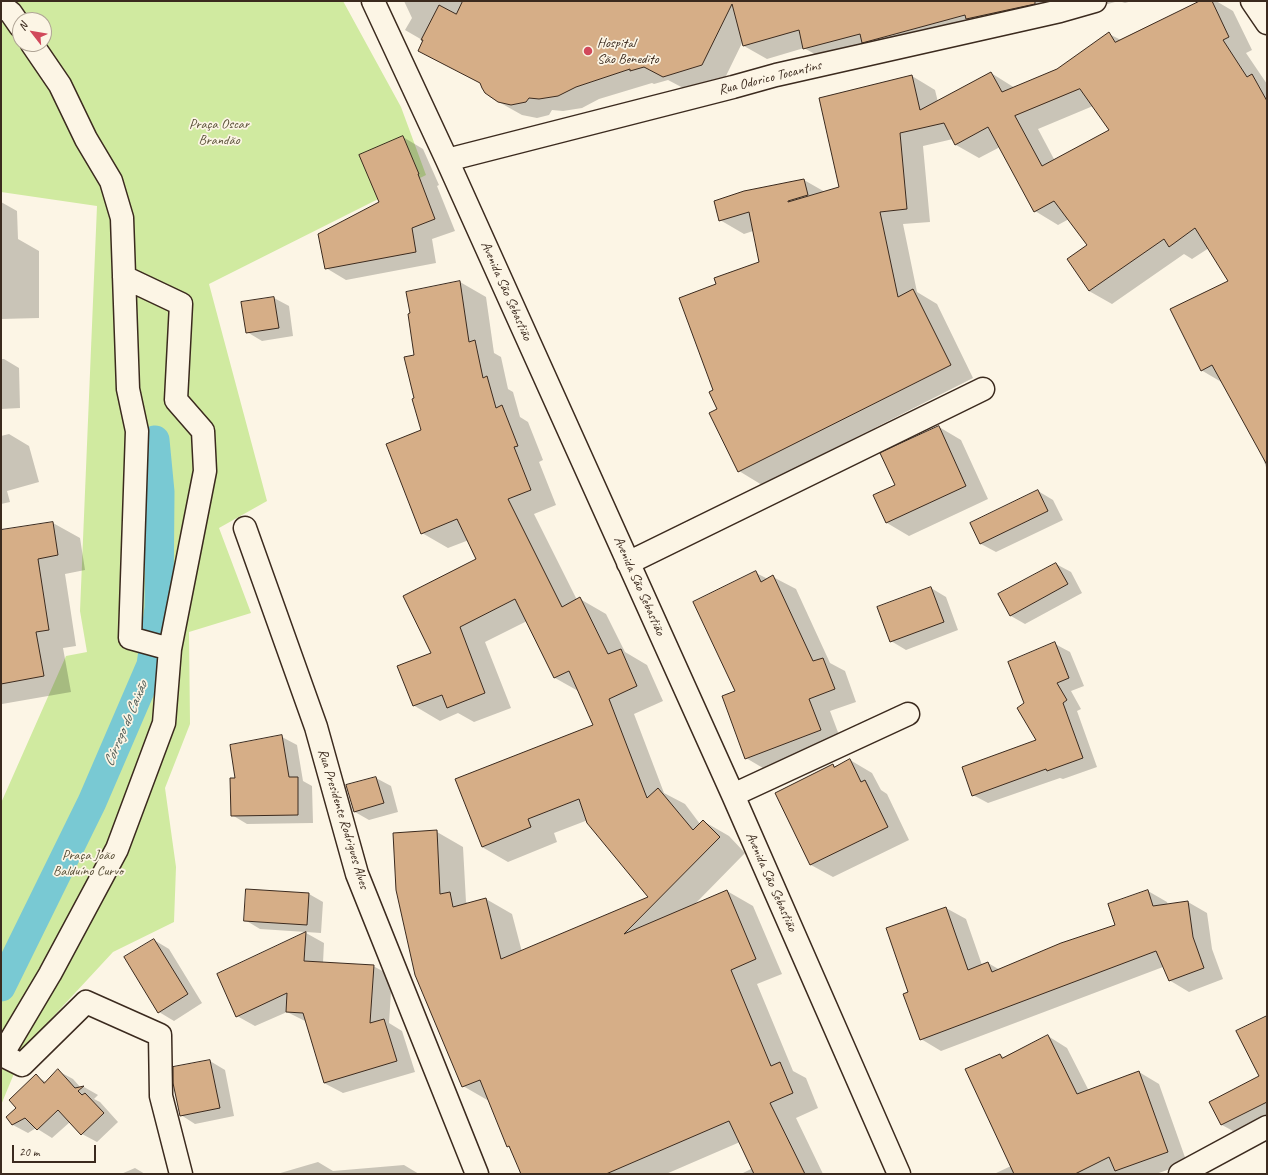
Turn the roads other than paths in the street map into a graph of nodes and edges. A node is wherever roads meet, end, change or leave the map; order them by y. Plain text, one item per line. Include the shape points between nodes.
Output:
1 (373, 1) edge
2 (1095, 1) edge
3 (1252, 1) edge
4 (1, 5) edge
5 (12, 14) edge
6 (1267, 23) edge
7 (37, 52) edge
8 (447, 160) junction
9 (124, 277) junction
10 (982, 389) dead end
11 (245, 528) dead end
12 (628, 563) junction
13 (170, 649) junction
14 (908, 714) dead end
15 (733, 794) junction
16 (1, 1056) edge
17 (1267, 1127) edge
18 (181, 1174) edge
19 (477, 1174) edge
20 (900, 1174) edge
21 (1180, 1174) edge

1 - 8 street, Avenida São Sebastião
2 - 8 street, Rua Odorico Tocantins via 776,75
3 - 6 street
4 - 5 street
7 - 9 street via 60,85 86,139 111,181 122,218
8 - 12 street, Avenida São Sebastião
9 - 13 street via 128,389 137,431 130,638
9 - 13 street via 181,304 176,400 203,431 205,471
10 - 12 street
11 - 19 street, Rua Presidente Rodrigues Alves via 316,727 357,874
12 - 15 street, Avenida São Sebastião
13 - 16 street via 164,723 117,849 50,974
14 - 15 street
15 - 20 street, Avenida São Sebastião
16 - 18 street via 22,1065 86,1002 160,1035 161,1096
17 - 21 street

